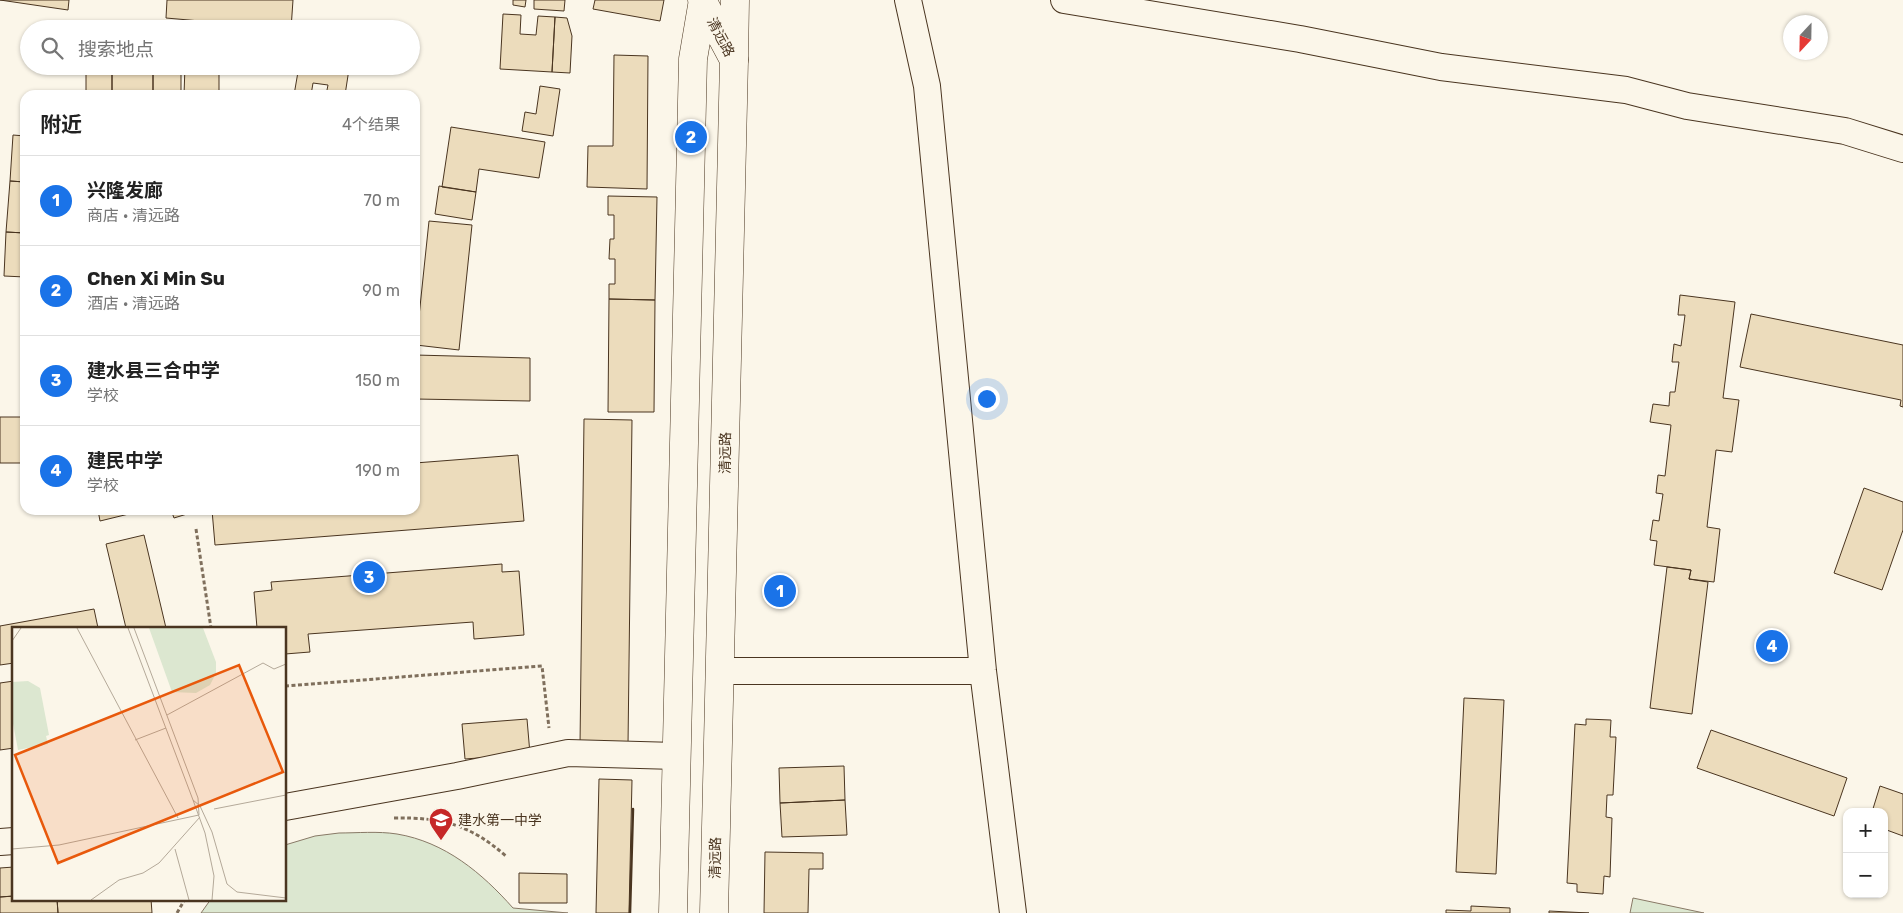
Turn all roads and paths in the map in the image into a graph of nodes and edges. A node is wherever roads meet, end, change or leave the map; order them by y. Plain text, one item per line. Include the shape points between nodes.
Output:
1 (735, 0) edge
2 (908, 0) edge
3 (1064, 0) edge
4 (703, 1) edge
5 (734, 60) junction
6 (1903, 149) edge
7 (196, 529) dead end
8 (211, 627) edge
9 (720, 671) junction
10 (983, 672) junction
11 (286, 686) edge
12 (553, 756) junction
13 (676, 756) junction
14 (286, 807) edge
15 (385, 819) dead end
16 (507, 857) dead end
17 (184, 900) edge
18 (177, 913) edge
19 (673, 913) edge
20 (714, 913) edge
21 (1013, 913) edge

1 - 5 main road
2 - 10 street via 927,86
3 - 6 street via 1300,38 1441,67 1626,90 1687,106 1845,132
4 - 5 main road, 清远路
4 - 13 main road, 清远路 via 694,59
5 - 9 main road, 清远路
7 - 8 path
9 - 10 street
9 - 20 main road, 清远路
10 - 21 street
11 - 12 path via 542,666
12 - 13 street via 568,753
12 - 14 street
13 - 19 main road, 清远路
15 - 16 path via 440,820 486,839
17 - 18 path

